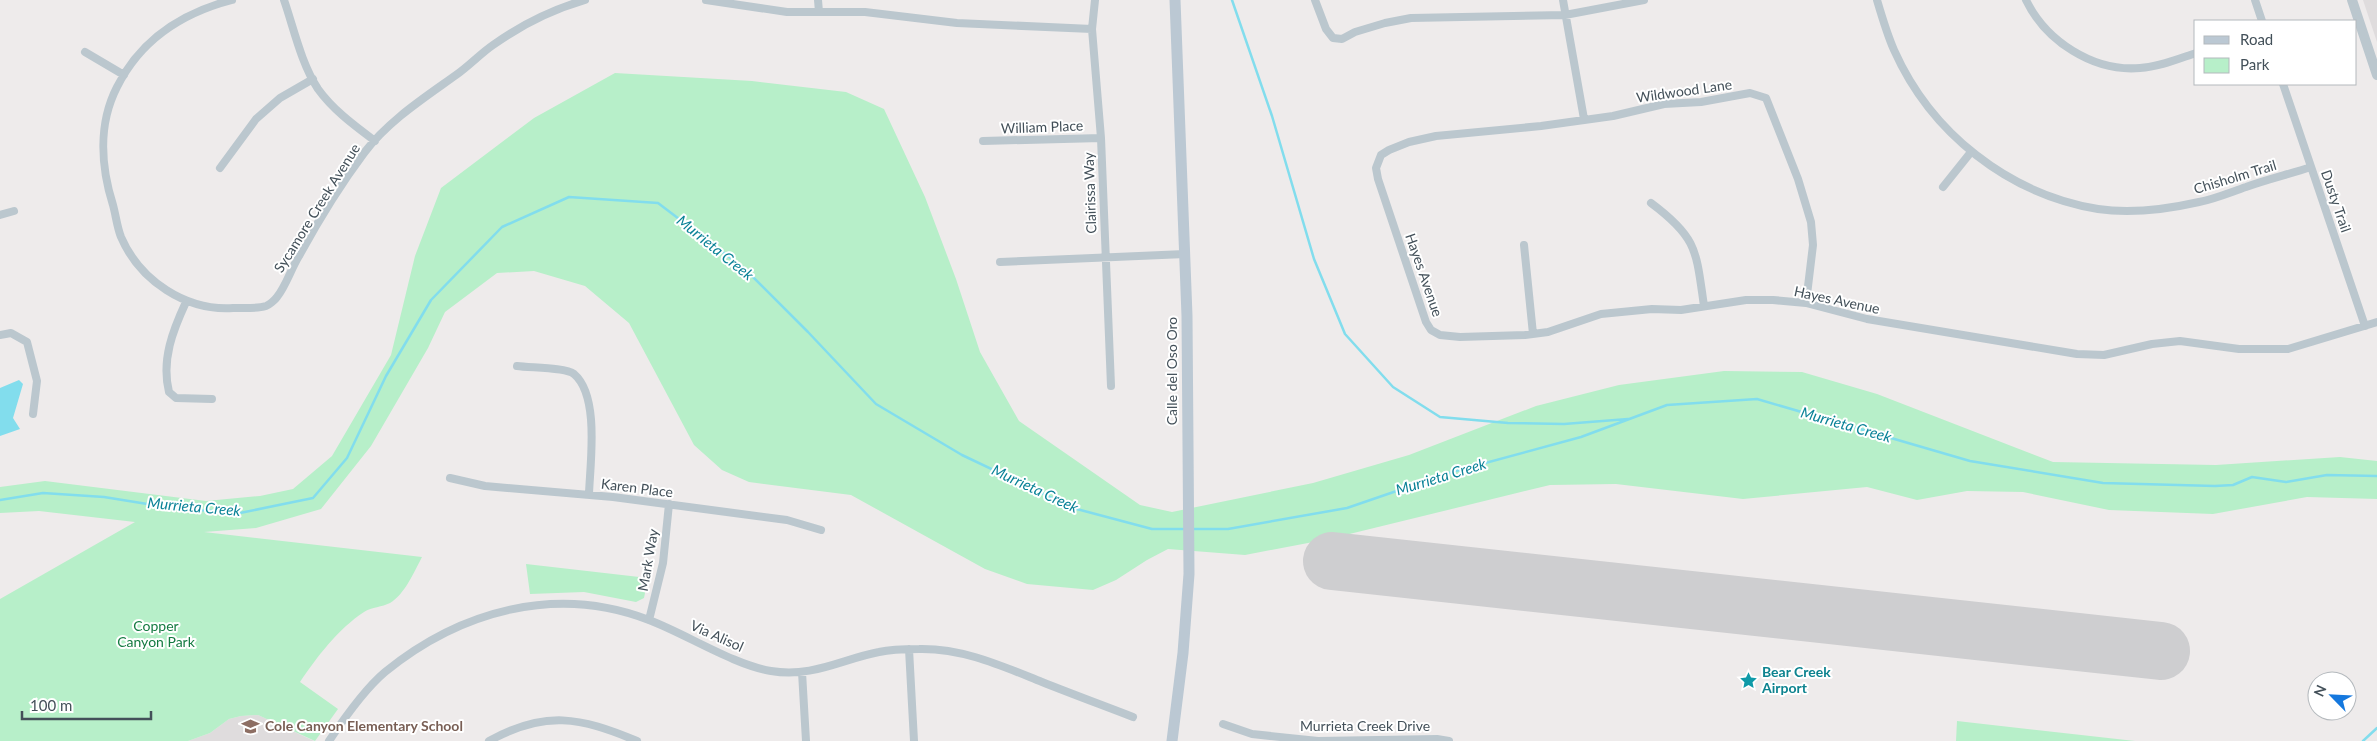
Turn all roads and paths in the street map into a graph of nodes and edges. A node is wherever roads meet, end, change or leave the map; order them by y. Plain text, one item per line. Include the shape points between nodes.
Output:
1 (232, 0) edge
2 (284, 0) edge
3 (585, 0) edge
4 (706, 0) edge
5 (818, 0) edge
6 (1095, 0) edge
7 (1175, 0) edge
8 (1315, 0) edge
9 (1563, 0) edge
10 (1644, 0) edge
11 (1877, 0) edge
12 (2026, 0) edge
13 (2255, 0) edge
14 (2352, 0) edge
15 (202, 4) edge
16 (819, 12) junction
17 (1566, 15) junction
18 (2262, 20) edge
19 (1092, 28) junction
20 (85, 52) dead end
21 (2194, 54) edge
22 (124, 75) junction
23 (2377, 75) edge
24 (313, 80) junction
25 (2283, 85) edge
26 (1584, 119) junction
27 (1101, 138) junction
28 (375, 141) junction
29 (983, 141) dead end
30 (1971, 152) junction
31 (2312, 167) junction
32 (220, 168) dead end
33 (1376, 168) joint
34 (1943, 187) dead end
35 (1651, 203) dead end
36 (14, 211) dead end
37 (0, 215) edge
38 (1524, 245) dead end
39 (1185, 254) junction
40 (1106, 258) junction
41 (1000, 262) dead end
42 (186, 302) junction
43 (1806, 303) junction
44 (1704, 306) junction
45 (2377, 322) edge
46 (2365, 326) junction
47 (1533, 334) junction
48 (0, 335) edge
49 (517, 366) dead end
50 (1111, 386) dead end
51 (212, 399) dead end
52 (33, 414) dead end
53 (450, 478) dead end
54 (589, 494) junction
55 (669, 504) junction
56 (821, 530) dead end
57 (649, 620) junction
58 (909, 649) junction
59 (802, 672) junction
60 (1132, 717) dead end
61 (1223, 724) dead end
62 (330, 741) edge
63 (489, 741) edge
64 (637, 741) edge
65 (806, 741) edge
66 (914, 741) edge
67 (1172, 741) edge
68 (1449, 741) edge

1 - 15 street, Sycamore Creek Avenue
2 - 24 street
3 - 28 street, Sycamore Creek Avenue via 542,15 492,46 407,111
4 - 16 street via 787,12
5 - 16 street
6 - 19 street, Clairissa Way
7 - 39 main road, Calle del Oso Oro
8 - 17 street via 1326,30 1333,38 1342,39 1355,32 1411,18
9 - 17 street
10 - 17 street
11 - 30 street, Chisholm Trail via 1894,50 1910,81 1930,110
12 - 21 street via 2046,30 2089,59 2112,66 2139,68
13 - 18 street
14 - 23 street
15 - 22 street, Sycamore Creek Avenue via 150,42
16 - 19 street via 866,12 1013,27
17 - 26 street
19 - 27 street, Clairissa Way
20 - 22 street
22 - 42 street, Sycamore Creek Avenue via 106,121 102,153 106,185 122,237 134,257 164,289
24 - 28 street via 341,115
24 - 32 street via 280,98 256,118
25 - 31 street, Dusty Trail
26 - 33 street, Wildwood Lane via 1436,136 1389,150 1381,156
26 - 43 street, Wildwood Lane via 1750,93 1766,98 1811,222 1813,245
27 - 29 street, William Place
27 - 40 street, Clairissa Way
28 - 42 street, Sycamore Creek Avenue via 348,176 276,298 266,306 227,308
30 - 31 street, Chisholm Trail via 2002,174 2032,189 2099,209 2136,210 2201,202
30 - 34 street
31 - 46 street, Dusty Trail
33 - 47 street, Hayes Avenue via 1421,309 1431,330 1440,335 1460,337
35 - 44 street via 1682,230 1691,244 1699,266
36 - 37 street
38 - 47 street
39 - 40 street
39 - 67 main road, Calle del Oso Oro via 1189,574
40 - 41 street
40 - 50 street, Clairissa Way
42 - 51 street via 171,337 166,360 169,392 176,398
43 - 44 street, Hayes Avenue via 1746,300
43 - 46 street, Hayes Avenue via 1867,319 2077,354 2104,355 2180,341 2239,349 2288,349
44 - 47 street, Hayes Avenue via 1601,314
45 - 46 street, Hayes Avenue
48 - 52 street via 11,333 27,342 37,380
49 - 54 street via 565,370 574,374 581,383 592,421
53 - 54 street, Karen Place via 485,486
54 - 55 street, Karen Place
55 - 56 street, Karen Place via 787,520
55 - 57 street, Mark Way via 663,563
57 - 59 street, Via Alisol via 753,666 772,671
57 - 62 street, Via Alisol via 626,612 580,604 531,605 483,615 434,637 383,674 340,724
58 - 59 street, Via Alisol via 880,652 820,670
58 - 60 street, Via Alisol via 977,656
58 - 66 street
59 - 65 street
61 - 68 street, Murrieta Creek Drive via 1252,734 1318,741
63 - 64 street via 529,724 554,720 580,720

